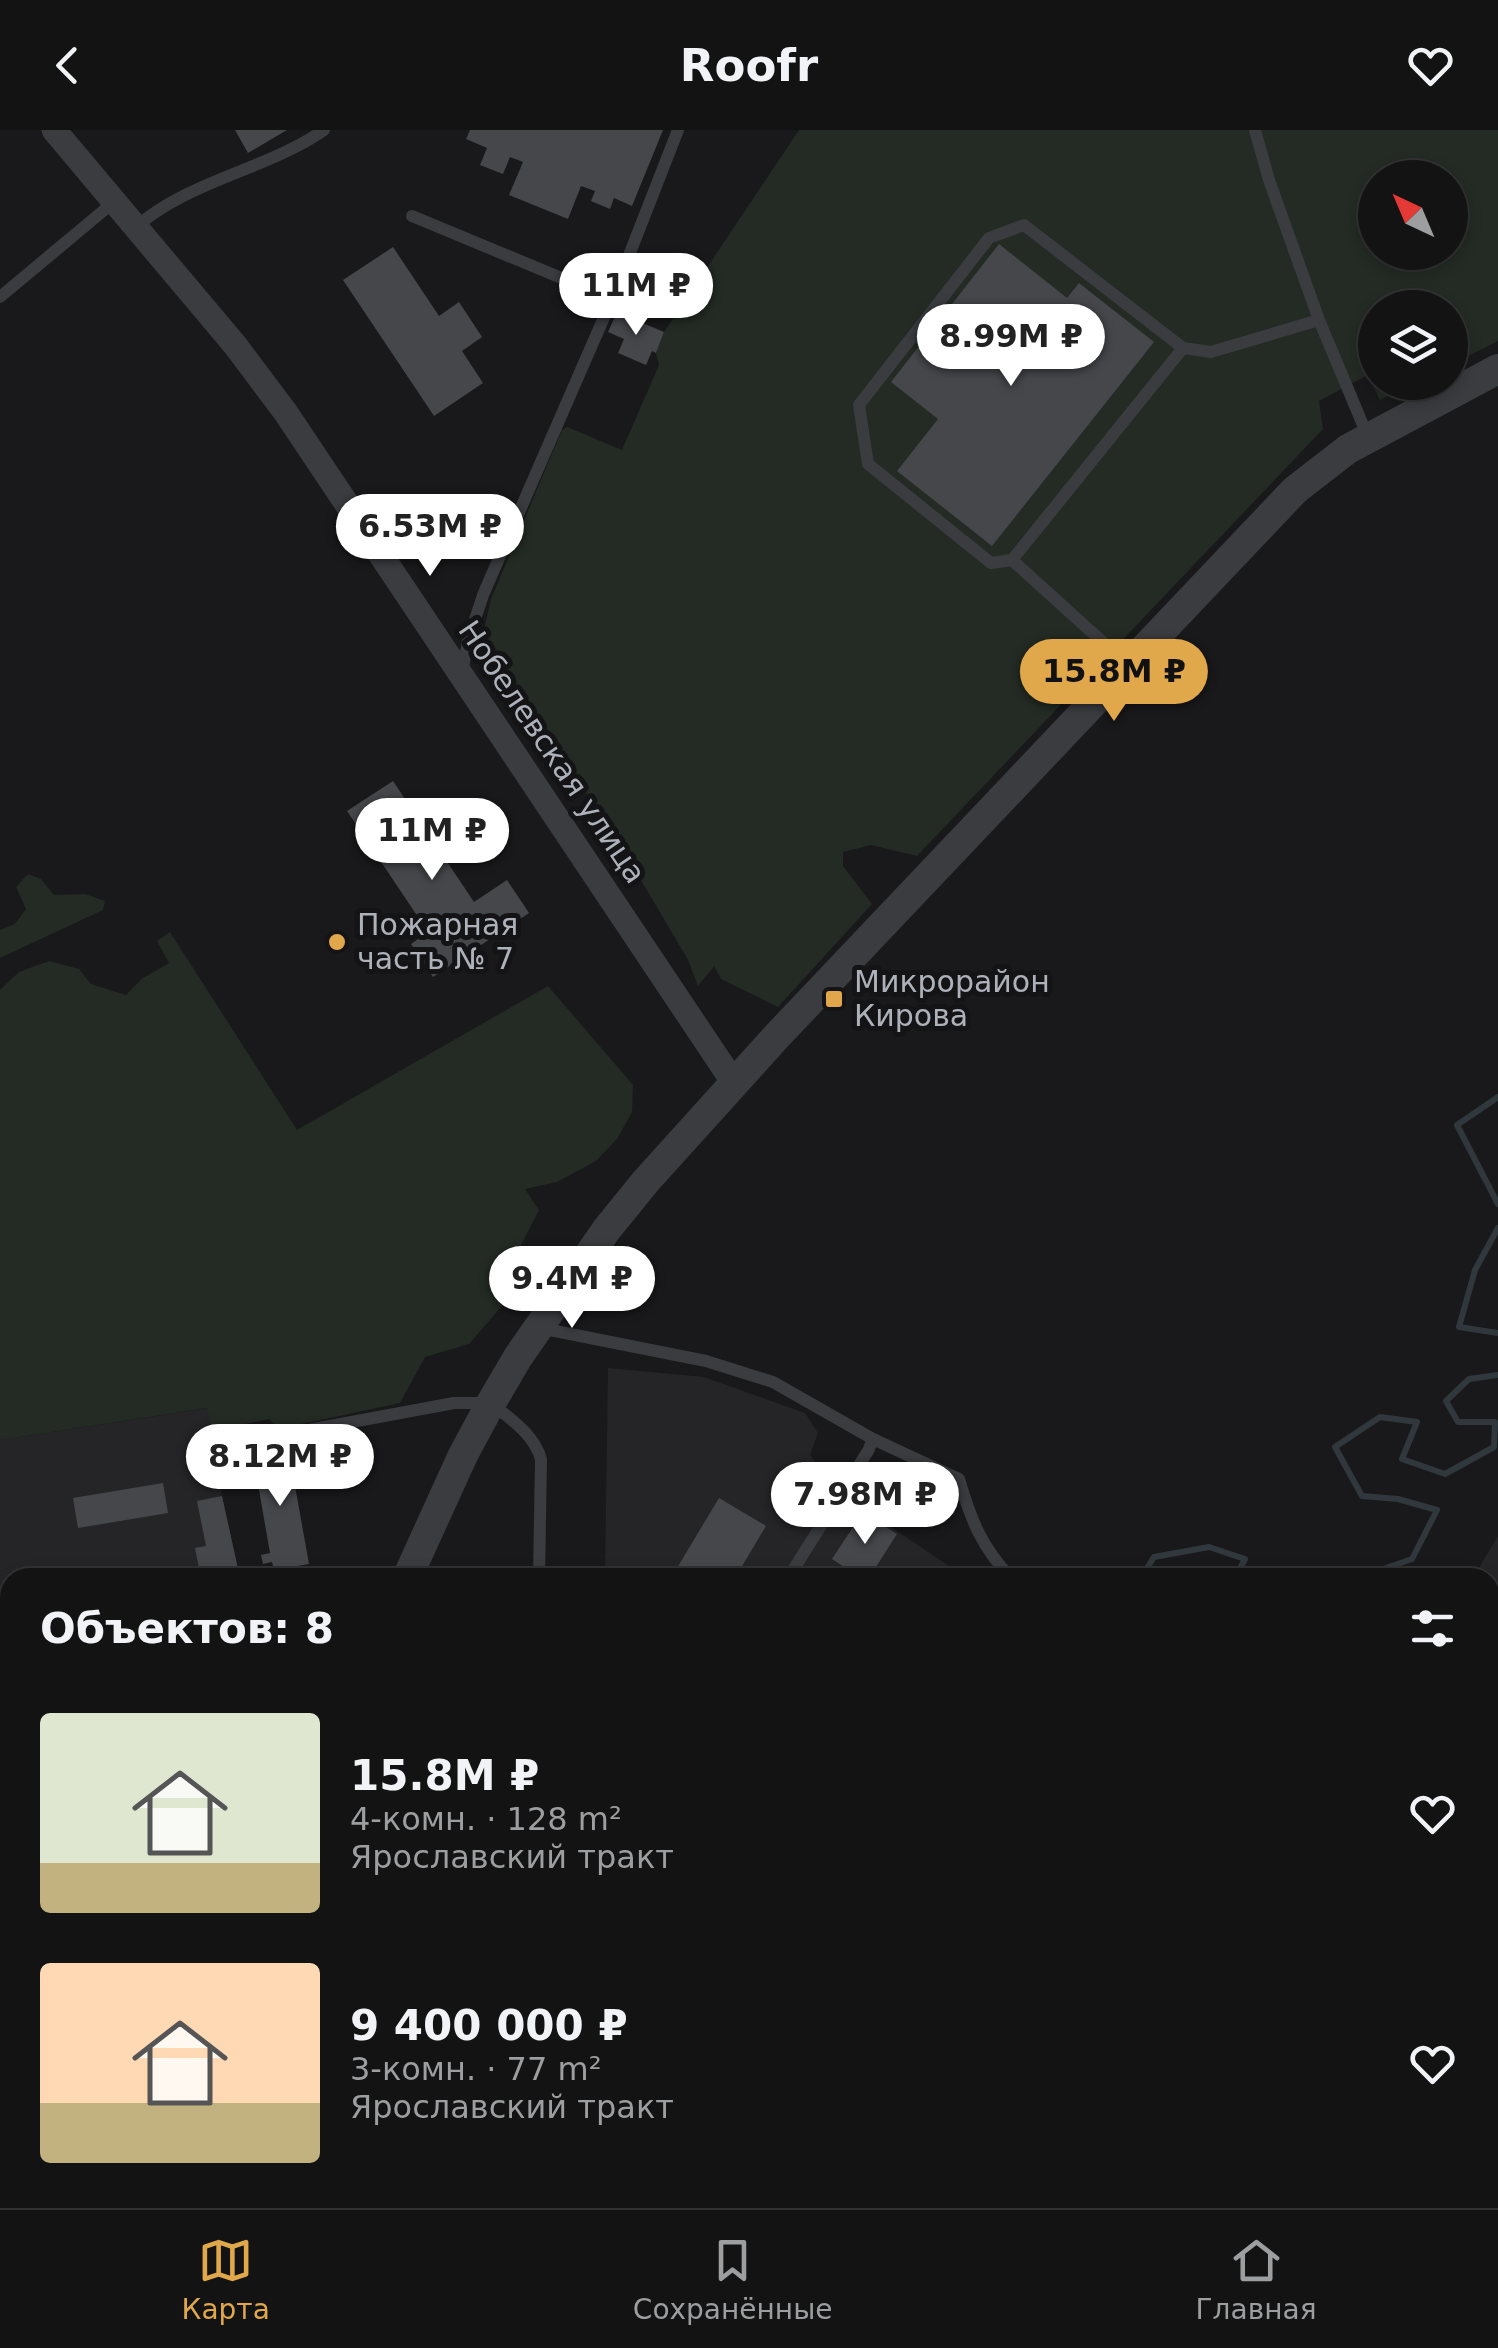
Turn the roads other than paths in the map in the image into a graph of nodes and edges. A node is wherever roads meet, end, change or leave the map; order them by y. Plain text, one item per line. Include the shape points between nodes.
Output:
1 (54, 130) edge
2 (324, 130) edge
3 (678, 130) edge
4 (1255, 130) edge
5 (115, 201) junction
6 (412, 216) dead end
7 (136, 226) junction
8 (0, 297) edge
9 (612, 299) junction
10 (1319, 320) junction
11 (1183, 348) junction
12 (1498, 369) edge
13 (1368, 438) junction
14 (1012, 560) junction
15 (1128, 665) junction
16 (462, 676) junction
17 (734, 1083) junction
18 (538, 1328) junction
19 (491, 1403) junction
20 (260, 1439) dead end
21 (873, 1439) junction
22 (412, 1568) edge
23 (540, 1568) edge
24 (794, 1568) edge
25 (1003, 1568) edge

1 - 5 street, Нобелевская улица
2 - 7 lane via 171,201
3 - 9 lane
4 - 10 lane
5 - 7 street, Нобелевская улица
5 - 8 lane
6 - 9 lane
7 - 16 street, Нобелевская улица via 286,412
9 - 16 lane via 483,595
10 - 11 lane via 1212,352
10 - 13 lane
11 - 14 lane
11 - 14 lane via 1024,225 988,238 858,406 868,464 991,563
12 - 13 street
13 - 15 street via 1295,490
14 - 15 lane
15 - 17 street
16 - 17 street, Нобелевская улица
17 - 18 street via 607,1230
18 - 19 street
18 - 21 lane via 706,1361 773,1382
19 - 20 lane via 454,1403
19 - 22 street
19 - 23 lane via 538,1447
21 - 24 lane
21 - 25 lane via 959,1479 971,1520

